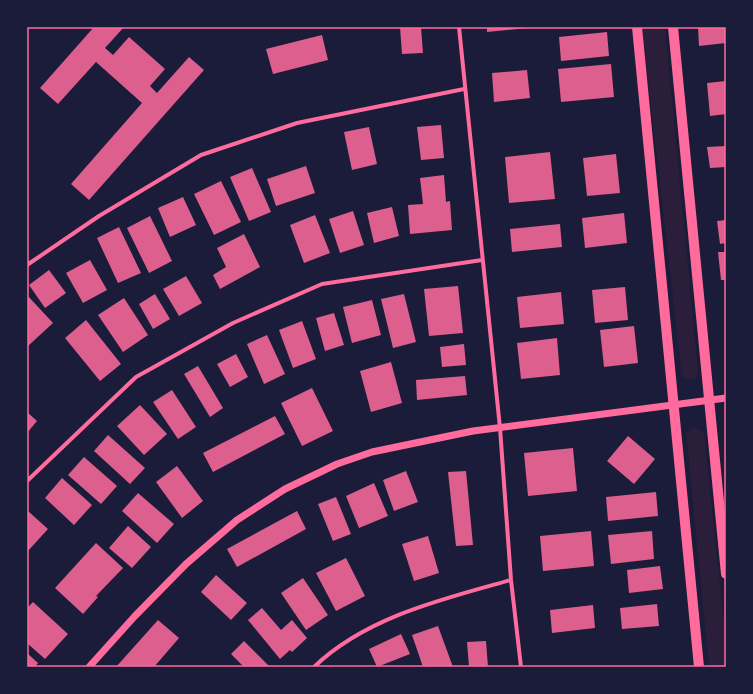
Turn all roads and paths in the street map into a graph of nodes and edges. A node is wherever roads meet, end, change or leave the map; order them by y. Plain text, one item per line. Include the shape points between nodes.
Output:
1 (459, 27) edge
2 (637, 27) edge
3 (673, 27) edge
4 (464, 89) junction
5 (482, 260) junction
6 (27, 265) edge
7 (726, 398) edge
8 (709, 400) junction
9 (673, 404) junction
10 (500, 428) junction
11 (27, 481) edge
12 (726, 574) edge
13 (511, 580) junction
14 (89, 667) edge
15 (314, 667) edge
16 (521, 667) edge
17 (699, 667) edge

1 - 4 street
2 - 9 main road
3 - 8 main road
4 - 5 street
4 - 6 street via 297,123 201,156 99,216
5 - 10 street
5 - 11 street via 322,284 233,323 136,378
7 - 8 street
8 - 9 street
8 - 12 main road
9 - 10 street
9 - 17 main road
10 - 13 street
10 - 14 street via 448,435 372,452 336,464 285,489 237,520 186,564
13 - 15 street via 445,599 377,624 326,656
13 - 16 street

